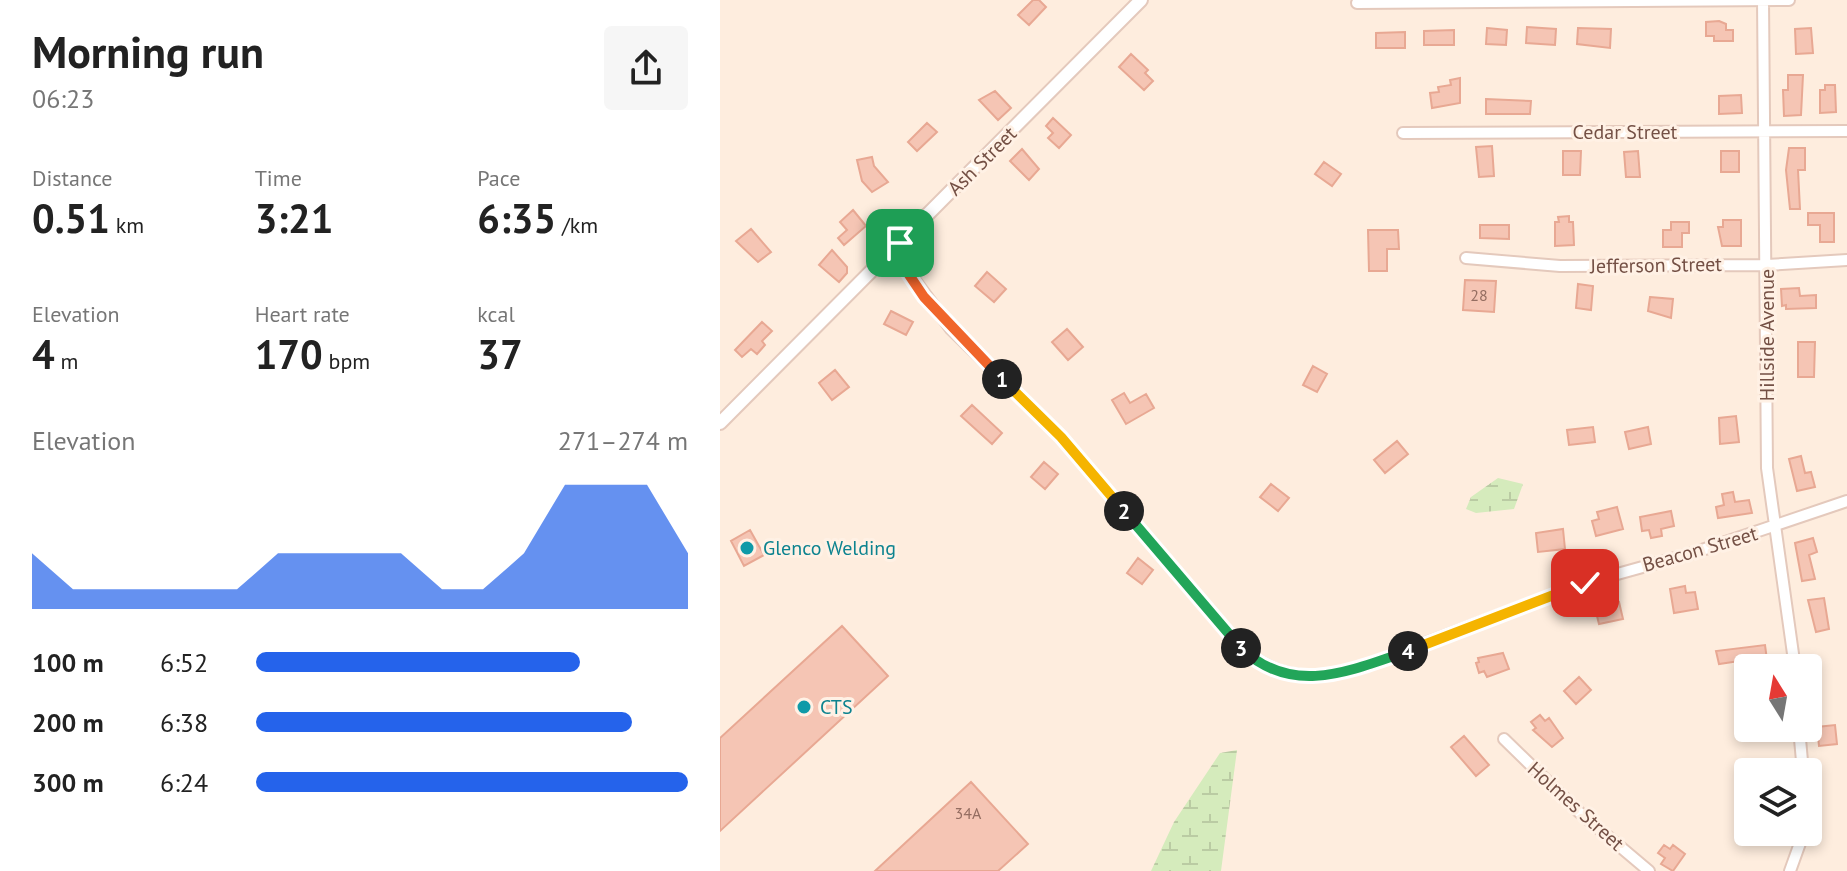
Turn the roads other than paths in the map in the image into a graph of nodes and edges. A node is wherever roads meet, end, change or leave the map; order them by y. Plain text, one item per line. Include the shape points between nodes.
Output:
1 (1141, 0) edge
2 (1763, 0) edge
3 (1789, 0) edge
4 (1357, 3) dead end
5 (1847, 131) edge
6 (1764, 132) junction
7 (1403, 133) dead end
8 (893, 251) junction
9 (1466, 258) dead end
10 (1847, 260) edge
11 (1767, 265) junction
12 (720, 423) edge
13 (1847, 501) edge
14 (1774, 527) junction
15 (1793, 654) edge
16 (1504, 739) dead end
17 (1799, 846) edge
18 (1649, 871) edge
19 (1790, 871) edge

1 - 8 street, Ash Street
2 - 3 street
2 - 4 street
2 - 6 street, Hillside Avenue
5 - 6 street, Cedar Street
6 - 7 street, Cedar Street
6 - 11 street, Hillside Avenue
8 - 12 street, Ash Street
8 - 14 street, Beacon Street via 951,329 1061,437 1235,642 1281,673 1309,678 1359,668 1585,583
9 - 11 street, Jefferson Street via 1560,266
10 - 11 street, Jefferson Street
11 - 14 street, Hillside Avenue via 1767,468
13 - 14 street, Beacon Street
14 - 15 street, Hillside Avenue
16 - 18 street, Holmes Street
17 - 19 street

